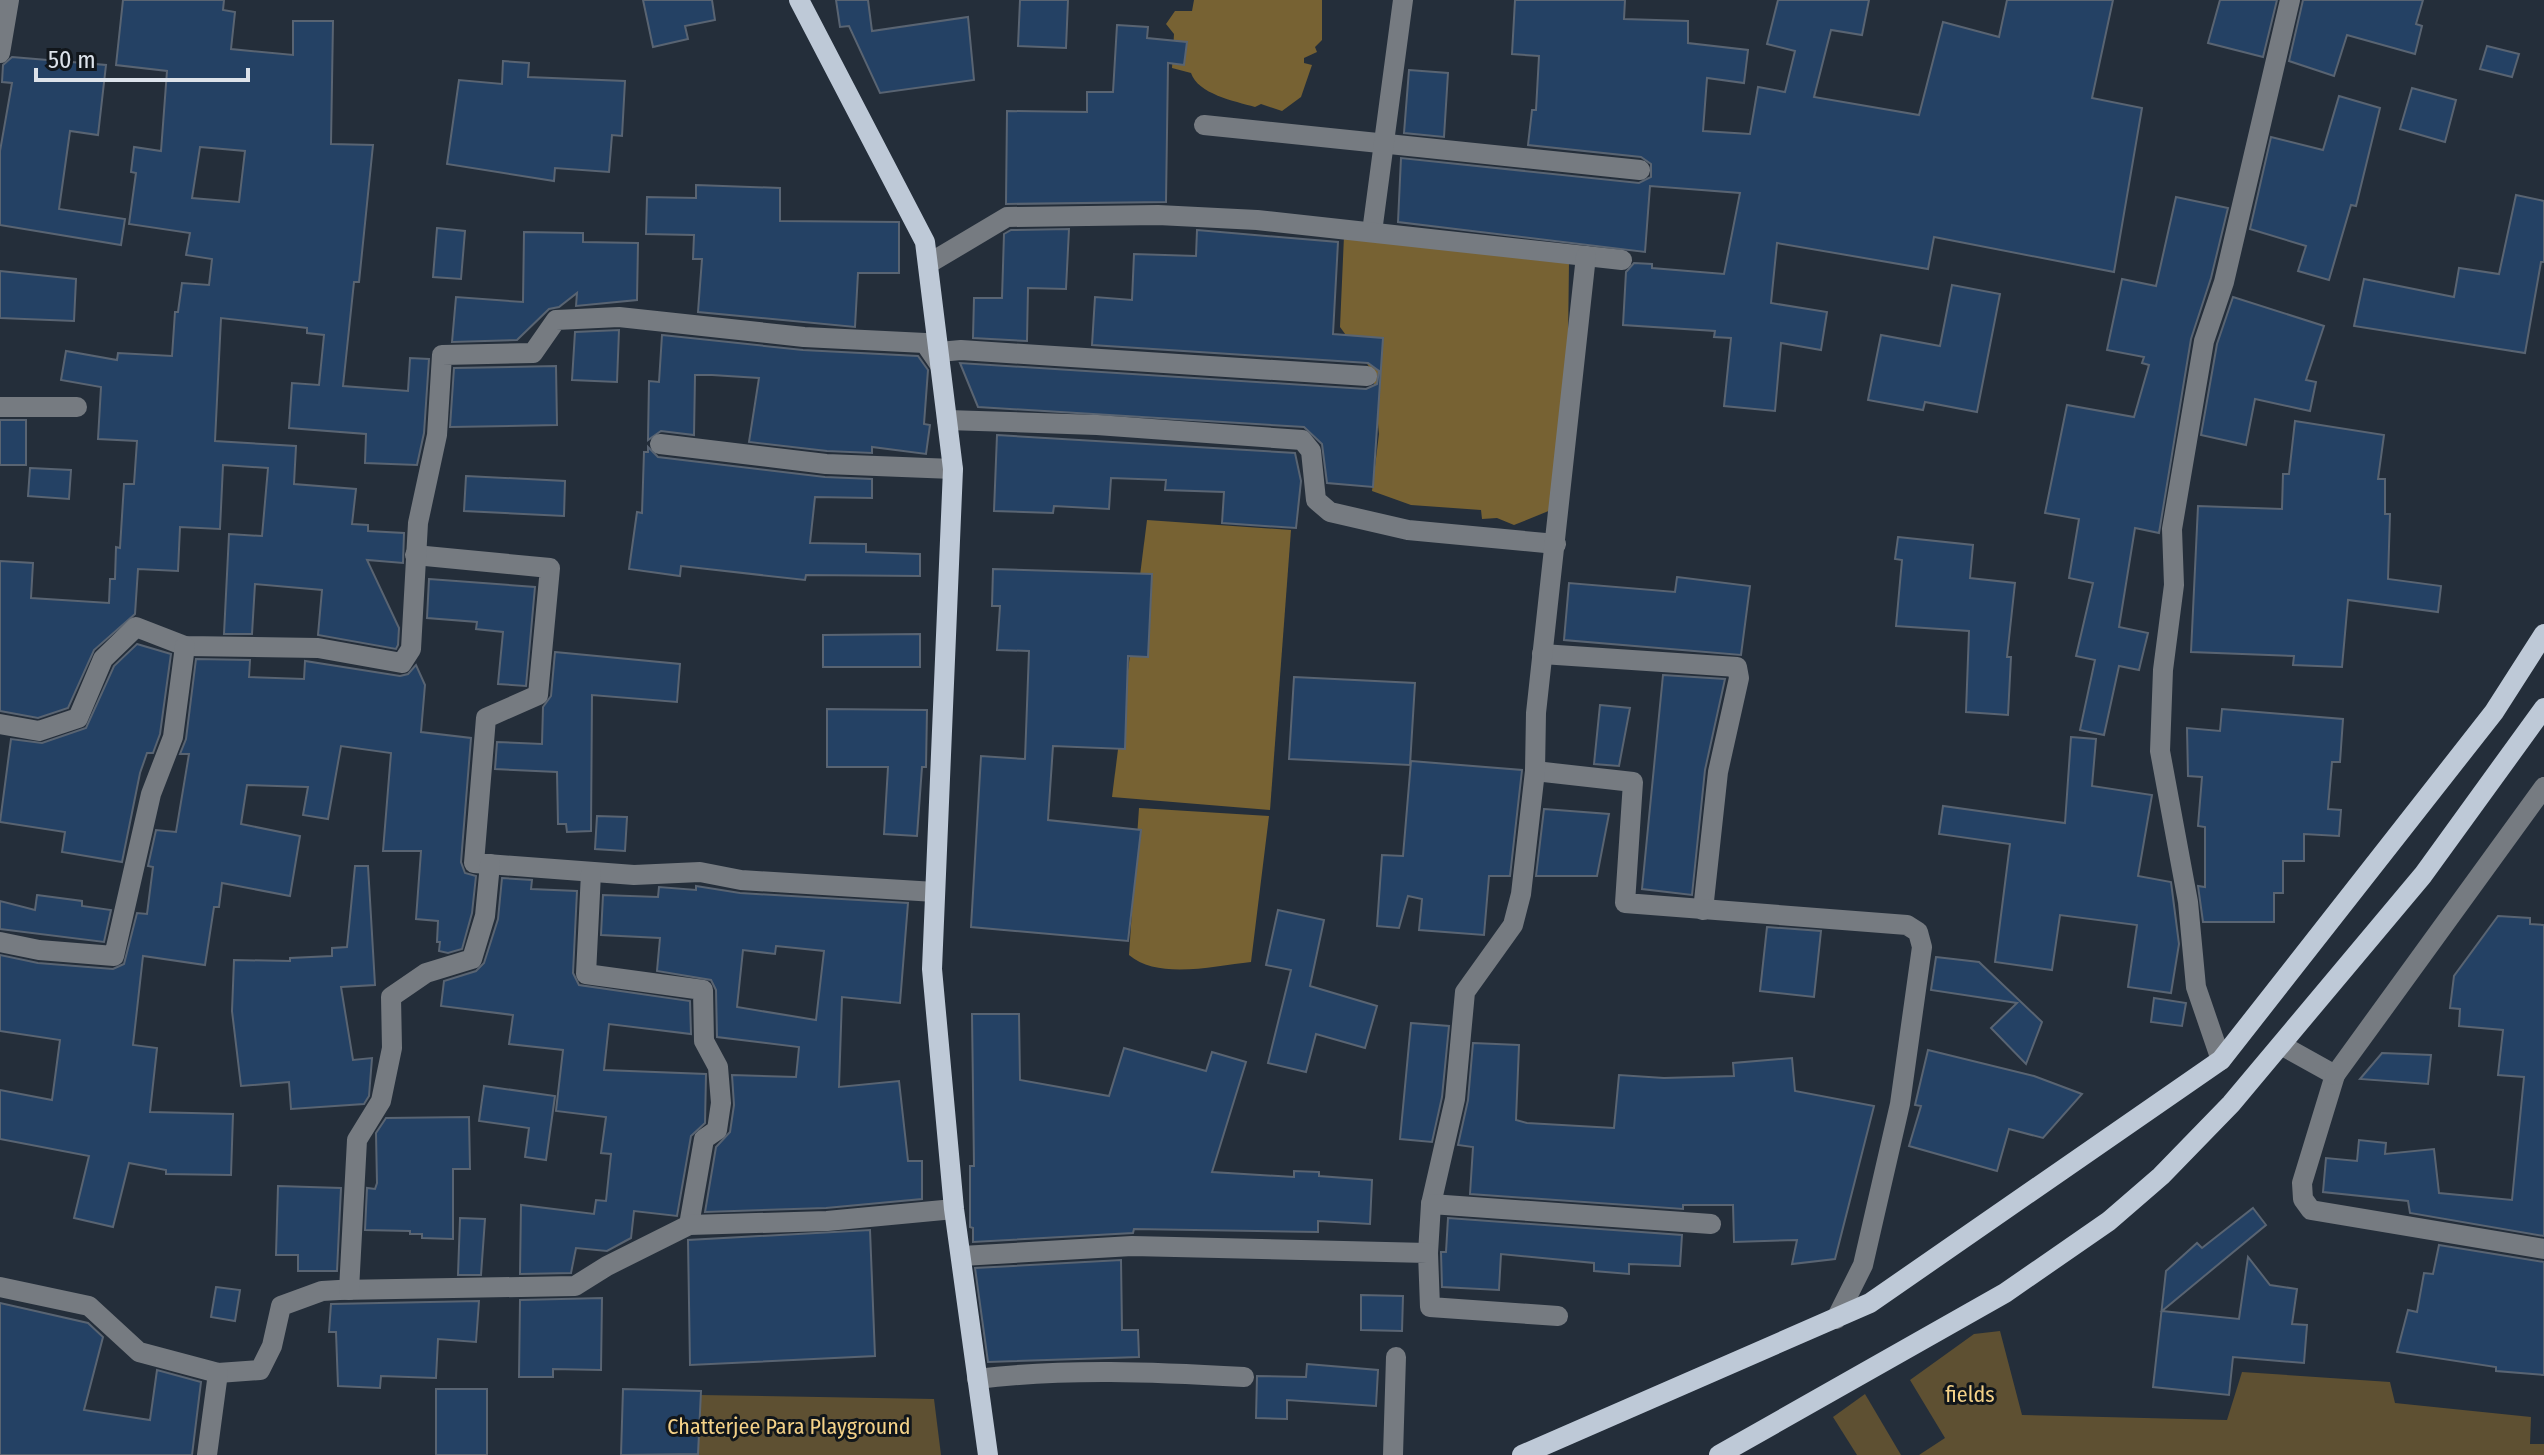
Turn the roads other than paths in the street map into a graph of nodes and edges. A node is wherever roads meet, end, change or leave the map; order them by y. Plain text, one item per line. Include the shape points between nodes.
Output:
1 (9, 0) edge
2 (799, 0) edge
3 (1403, 0) edge
4 (2290, 0) edge
5 (0, 53) edge
6 (1204, 125) dead end
7 (1384, 145) junction
8 (1640, 170) dead end
9 (1372, 232) junction
10 (1586, 256) junction
11 (1622, 260) dead end
12 (928, 264) junction
13 (940, 359) junction
14 (1367, 376) dead end
15 (0, 407) edge
16 (77, 407) dead end
17 (947, 420) junction
18 (660, 444) dead end
19 (953, 469) junction
20 (1556, 544) junction
21 (415, 555) junction
22 (2544, 634) edge
23 (185, 646) junction
24 (1542, 654) junction
25 (2544, 708) edge
26 (0, 724) edge
27 (1535, 771) junction
28 (2544, 787) edge
29 (490, 864) junction
30 (591, 873) junction
31 (935, 892) junction
32 (1703, 910) junction
33 (0, 942) edge
34 (2281, 1045) junction
35 (2221, 1060) junction
36 (2335, 1075) junction
37 (1431, 1204) junction
38 (954, 1209) junction
39 (1711, 1224) dead end
40 (689, 1225) junction
41 (2544, 1249) edge
42 (1428, 1253) junction
43 (962, 1256) junction
44 (0, 1287) edge
45 (349, 1290) junction
46 (1558, 1316) dead end
47 (1836, 1319) junction
48 (1396, 1357) dead end
49 (218, 1373) junction
50 (1244, 1377) dead end
51 (977, 1379) junction
52 (207, 1455) edge
53 (988, 1455) edge
54 (1393, 1455) edge
55 (1522, 1455) edge
56 (1719, 1455) edge

1 - 5 street
2 - 12 main road via 925,242
3 - 7 street
4 - 35 street via 2224,282 2204,341 2172,529 2174,585 2160,751 2188,902 2196,987
6 - 7 street
7 - 8 street
7 - 9 street
9 - 10 street
9 - 12 street via 1158,215 1007,217
10 - 11 street
10 - 20 street
12 - 13 main road
13 - 14 street via 961,350
13 - 17 main road
13 - 21 street via 925,343 789,336 619,317 556,320 533,353 442,355 437,435
15 - 16 street
17 - 19 main road
17 - 20 street via 1302,440 1311,451 1316,500 1330,512 1408,530
18 - 19 street via 826,464
19 - 31 main road
20 - 24 street
21 - 23 street via 411,649 402,663 318,648
21 - 29 street via 550,568 538,695 486,718 474,863
22 - 35 main road via 2494,712
23 - 26 street via 136,627 103,659 78,718 39,731
23 - 33 street via 173,737 151,794 114,956
24 - 27 street
24 - 32 street via 1737,667 1718,772
25 - 34 main road via 2423,875
27 - 32 street via 1633,782 1625,903
27 - 37 street via 1513,925 1465,992 1455,1099
28 - 36 street
29 - 30 street
29 - 45 street via 485,916 472,959 426,973 391,997 392,1048 381,1101 357,1140
30 - 31 street via 700,872 741,880
30 - 40 street via 586,974 703,990 704,1041 718,1067 721,1103 717,1130 704,1139
31 - 38 main road via 932,969
32 - 47 street via 1907,925 1918,932 1922,947 1900,1104 1863,1265
34 - 36 street
34 - 56 main road via 2161,1176 2109,1221 2005,1293
35 - 47 main road via 1870,1303
36 - 41 street via 2302,1183 2303,1199 2311,1210
37 - 39 street
37 - 42 street
38 - 40 street via 827,1221
38 - 43 main road
40 - 45 street via 575,1286
42 - 43 street via 1132,1246
42 - 46 street via 1430,1307
43 - 51 main road
44 - 49 street via 89,1306 139,1352
45 - 49 street via 322,1291 281,1306 260,1370
47 - 55 main road
48 - 54 street
49 - 52 street
50 - 51 street via 1131,1371
51 - 53 main road

